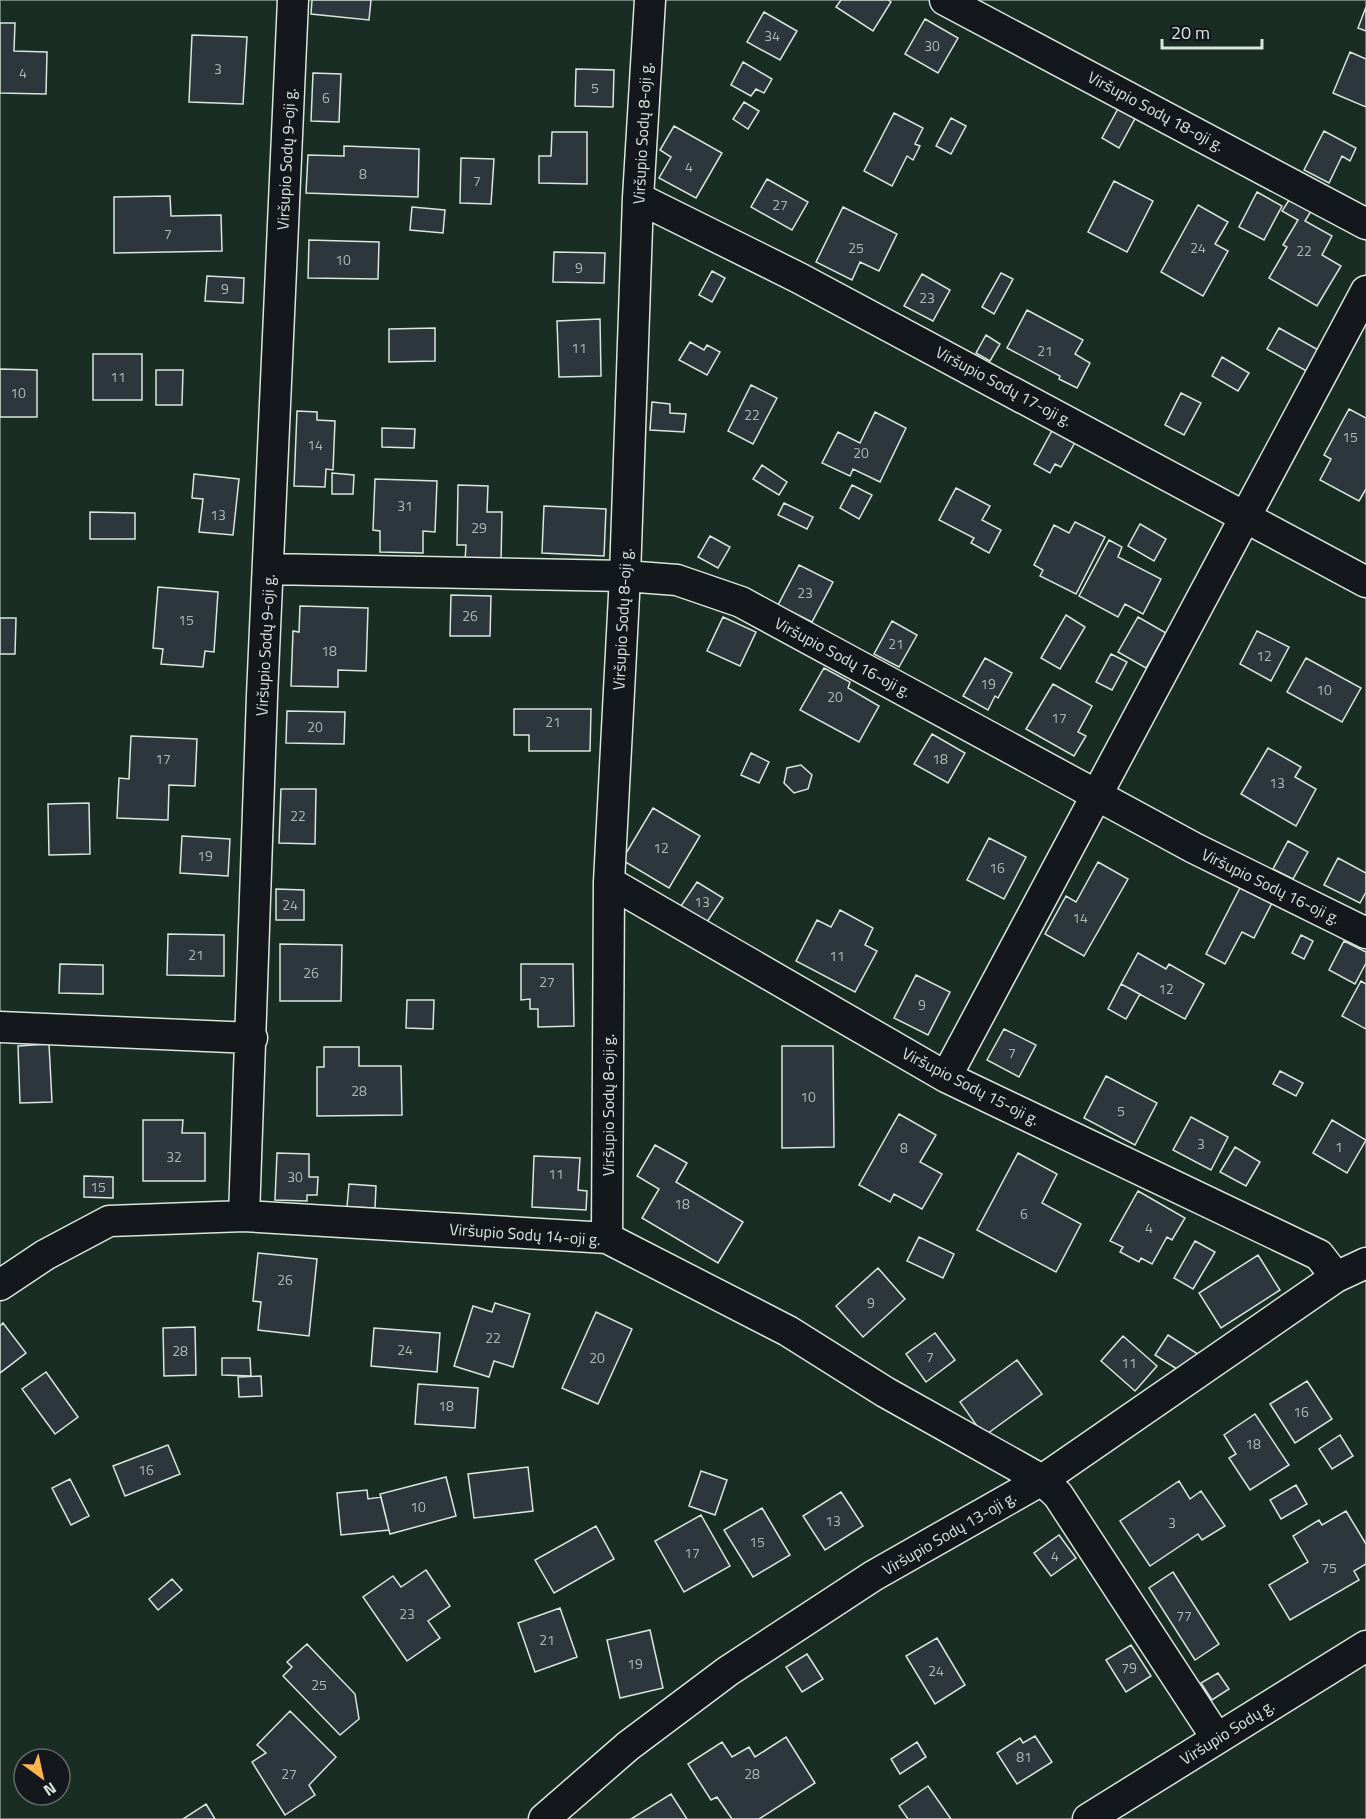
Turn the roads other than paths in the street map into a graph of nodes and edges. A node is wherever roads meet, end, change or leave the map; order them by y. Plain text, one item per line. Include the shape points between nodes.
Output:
1 (293, 0) edge
2 (650, 0) edge
3 (945, 0) edge
4 (638, 198) junction
5 (1366, 224) edge
6 (1366, 291) edge
7 (1246, 517) junction
8 (268, 568) junction
9 (625, 576) junction
10 (1366, 582) edge
11 (1096, 793) junction
12 (609, 882) junction
13 (1366, 933) edge
14 (0, 1027) edge
15 (252, 1038) junction
16 (946, 1077) junction
17 (244, 1216) junction
18 (607, 1238) junction
19 (1366, 1263) edge
20 (1336, 1277) junction
21 (0, 1285) edge
22 (1042, 1480) junction
23 (1366, 1646) edge
24 (1216, 1737) junction
25 (544, 1819) edge
26 (1088, 1819) edge

1 - 8 street, Viršupio Sodų 9-oji g.
2 - 4 street, Viršupio Sodų 8-oji g.
3 - 5 street, Viršupio Sodų 18-oji g.
4 - 7 street, Viršupio Sodų 17-oji g. via 799,278
4 - 9 street, Viršupio Sodų 8-oji g.
6 - 7 street
7 - 10 street, Viršupio Sodų 17-oji g.
7 - 11 street
8 - 9 street, Viršupio Sodų 16-oji g.
8 - 15 street, Viršupio Sodų 9-oji g.
9 - 11 street, Viršupio Sodų 16-oji g. via 677,580 741,602
9 - 12 street, Viršupio Sodų 8-oji g.
11 - 13 street, Viršupio Sodų 16-oji g. via 1194,848
11 - 16 street
12 - 16 street, Viršupio Sodų 15-oji g.
12 - 18 street, Viršupio Sodų 8-oji g.
14 - 15 street
15 - 17 street, Viršupio Sodų 9-oji g.
16 - 20 street, Viršupio Sodų 15-oji g. via 1319,1255
17 - 18 street, Viršupio Sodų 14-oji g.
17 - 21 street, Viršupio Sodų 14-oji g. via 109,1221 45,1255
18 - 22 street, Viršupio Sodų 14-oji g. via 788,1331 885,1392
19 - 20 street, Viršupio Sodų 13-oji g.
20 - 22 street, Viršupio Sodų 13-oji g.
22 - 24 street, Viršupio Sodų 14-oji g. via 1058,1495
22 - 25 street, Viršupio Sodų 13-oji g. via 873,1576 728,1671 628,1746
23 - 24 street, Viršupio Sodų g.
24 - 26 street, Viršupio Sodų g.

